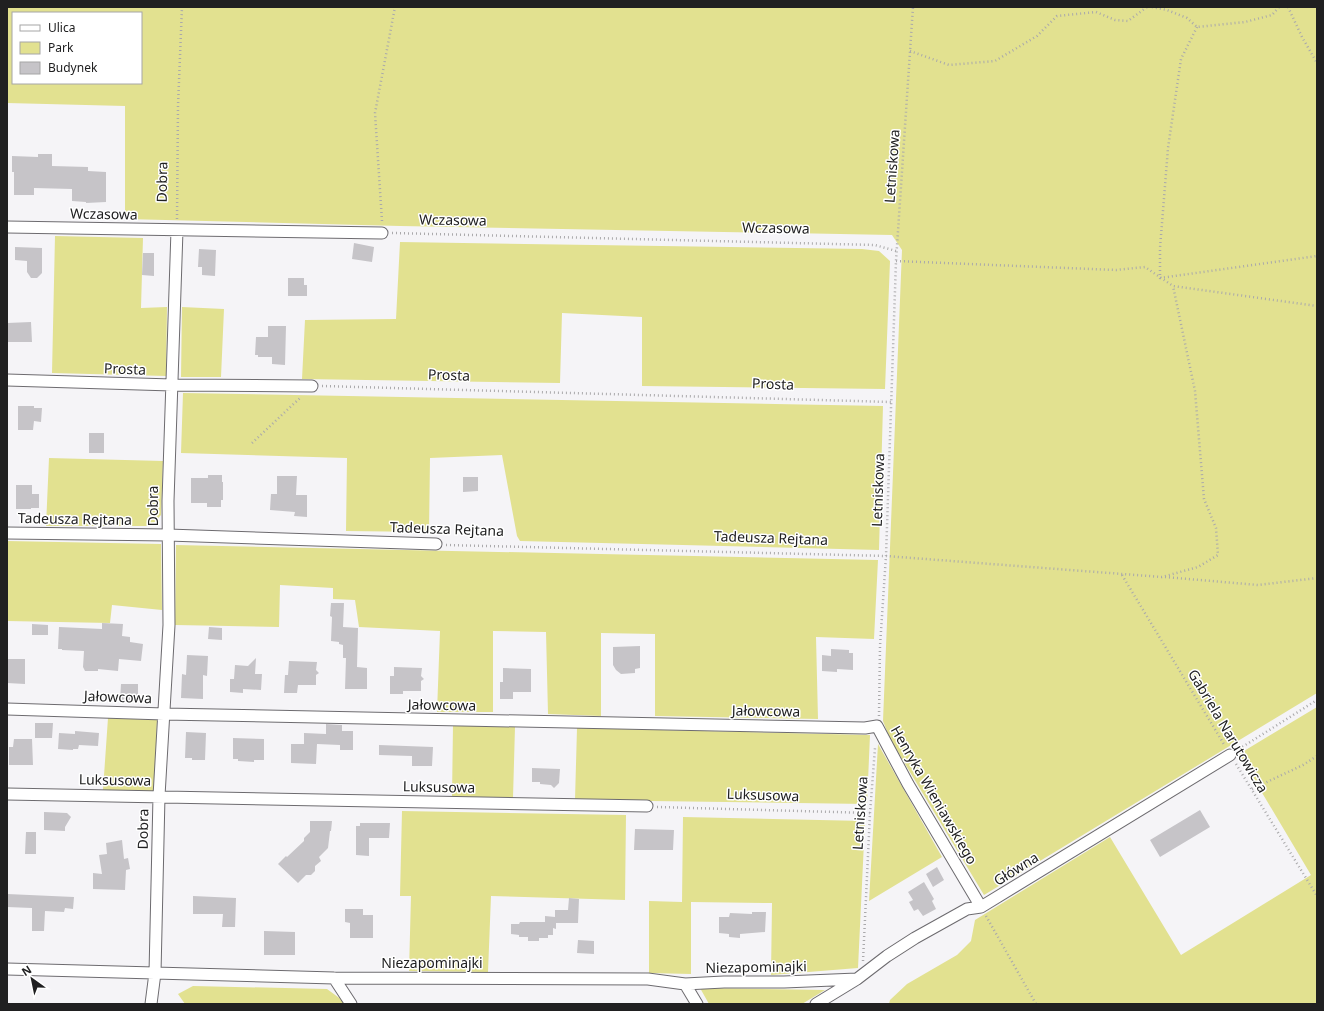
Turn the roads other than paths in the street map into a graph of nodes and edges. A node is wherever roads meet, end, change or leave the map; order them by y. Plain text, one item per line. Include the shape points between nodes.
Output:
1 (7, 227) edge
2 (177, 230) junction
3 (382, 233) road end
4 (7, 380) edge
5 (172, 385) junction
6 (312, 386) road end
7 (7, 534) edge
8 (168, 535) junction
9 (436, 544) road end
10 (7, 709) edge
11 (164, 714) junction
12 (877, 726) joint
13 (1230, 754) road end
14 (7, 794) edge
15 (159, 796) junction
16 (647, 806) road end
17 (981, 907) junction
18 (7, 969) edge
19 (155, 973) junction
20 (861, 976) junction
21 (334, 978) junction
22 (685, 984) junction
23 (150, 1004) edge
24 (351, 1004) edge
25 (697, 1004) edge
26 (816, 1004) edge

1 - 2 street, Wczasowa
2 - 3 street, Wczasowa
2 - 5 street, Dobra
4 - 5 street, Prosta
5 - 6 street, Prosta
5 - 8 street, Dobra
7 - 8 street, Tadeusza Rejtana
8 - 9 street, Tadeusza Rejtana
8 - 11 street, Dobra via 169,625
10 - 11 street, Jałowcowa
11 - 12 street, Jałowcowa via 865,728
11 - 15 street, Dobra
12 - 17 street, Henryka Wieniawskiego via 908,784
13 - 17 street, Główna
14 - 15 street, Luksusowa
15 - 16 street, Luksusowa
15 - 19 street, Dobra
17 - 20 street, Główna via 967,909 915,938
18 - 19 street, Niezapominajki
19 - 21 street, Niezapominajki
19 - 23 street, Dobra
20 - 22 street, Niezapominajki via 784,982
20 - 26 street, Główna
21 - 22 street, Niezapominajki via 648,979
21 - 24 street
22 - 25 street

